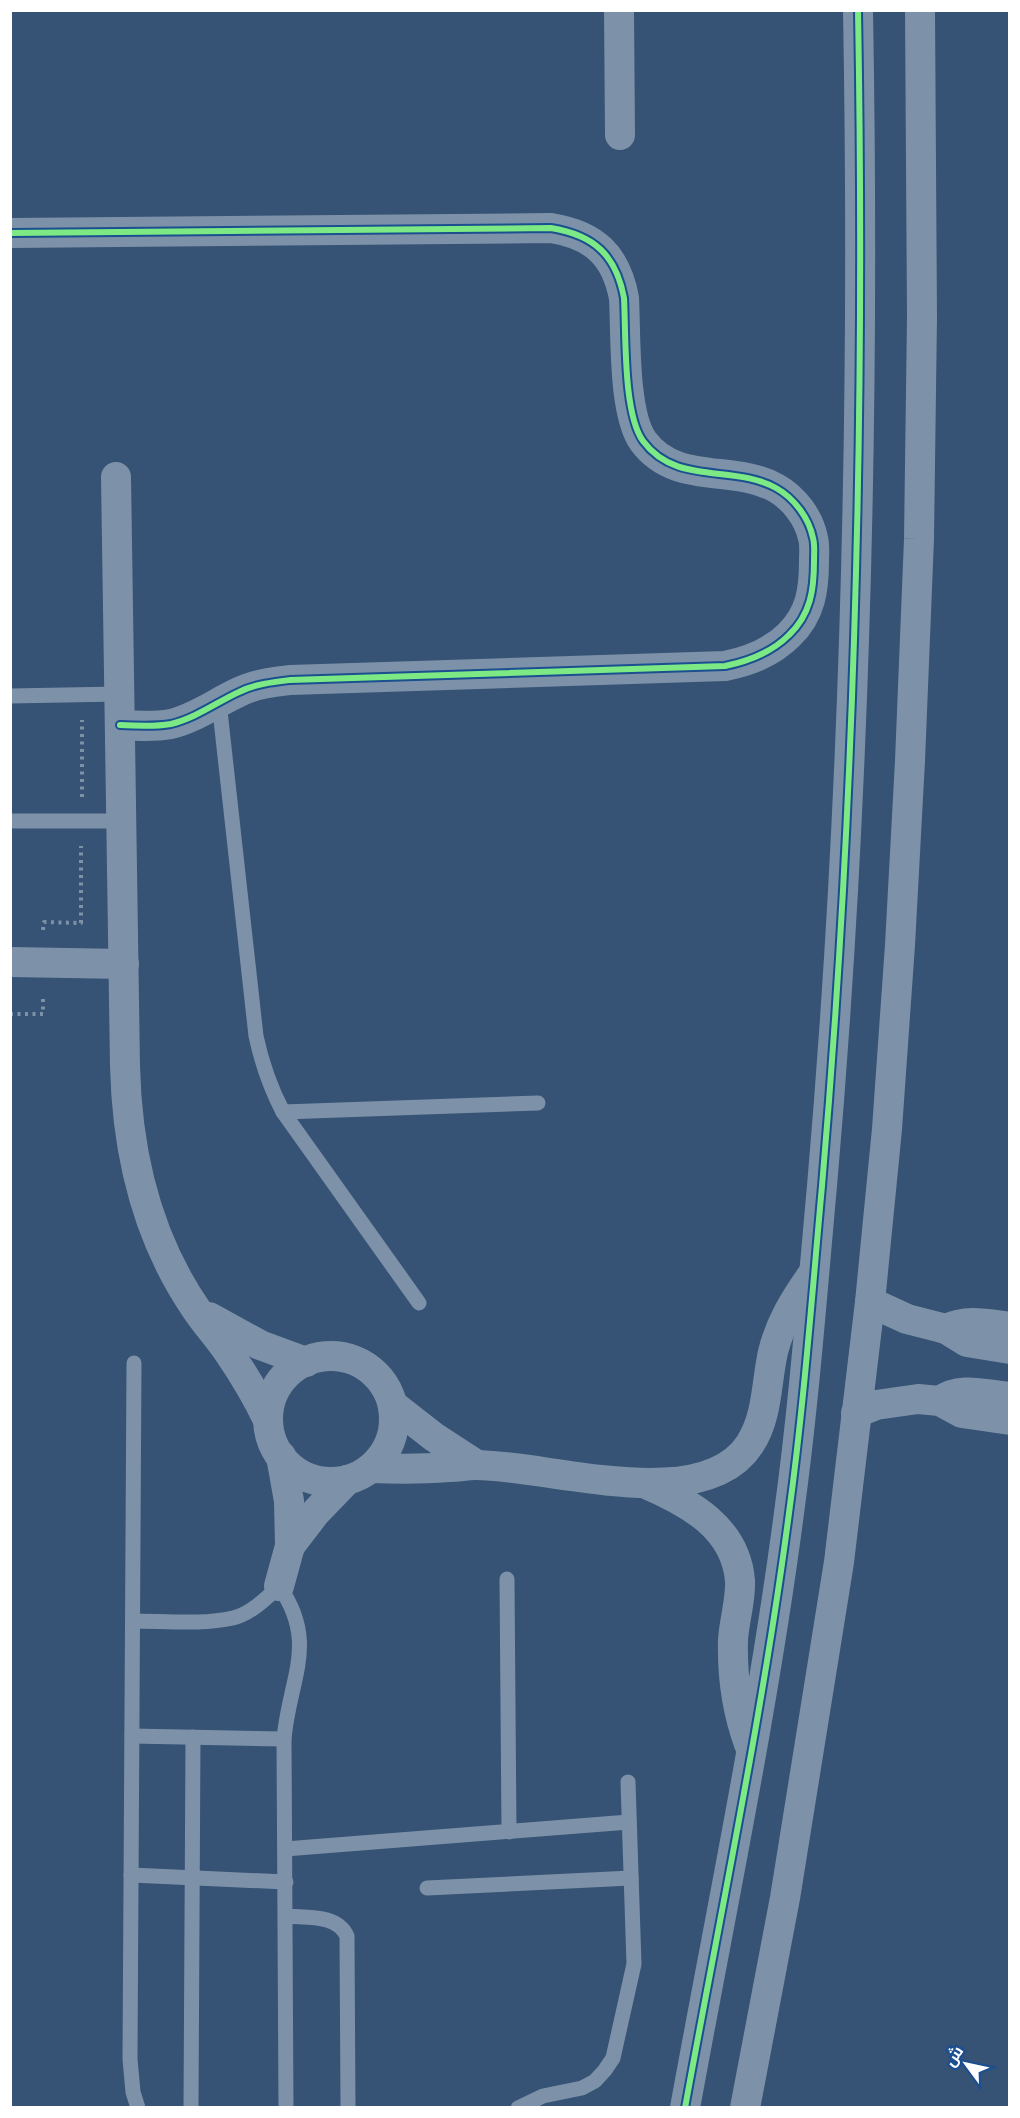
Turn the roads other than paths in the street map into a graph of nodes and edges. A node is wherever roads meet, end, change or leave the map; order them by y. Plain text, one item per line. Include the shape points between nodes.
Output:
1 (619, 10) edge
2 (858, 10) edge
3 (920, 10) edge
4 (620, 135) dead end
5 (10, 233) edge
6 (117, 477) dead end
7 (120, 694) junction
8 (10, 696) edge
9 (219, 702) junction
10 (120, 725) junction
11 (10, 821) edge
12 (121, 821) junction
13 (10, 962) edge
14 (124, 964) junction
15 (538, 1103) dead end
16 (283, 1112) junction
17 (814, 1273) junction
18 (870, 1302) junction
19 (419, 1303) dead end
20 (196, 1309) junction
21 (1010, 1326) edge
22 (946, 1329) junction
23 (1010, 1349) edge
24 (306, 1362) junction
25 (134, 1363) dead end
26 (1010, 1397) edge
27 (940, 1401) junction
28 (393, 1405) junction
29 (856, 1413) junction
30 (268, 1420) junction
31 (1010, 1420) edge
32 (281, 1456) junction
33 (477, 1465) junction
34 (359, 1474) junction
35 (646, 1484) junction
36 (290, 1546) junction
37 (507, 1579) dead end
38 (279, 1586) junction
39 (133, 1621) junction
40 (132, 1736) junction
41 (193, 1737) junction
42 (284, 1739) junction
43 (751, 1751) junction
44 (628, 1782) dead end
45 (630, 1822) junction
46 (509, 1832) junction
47 (285, 1849) junction
48 (131, 1875) junction
49 (193, 1878) junction
50 (631, 1878) junction
51 (286, 1882) junction
52 (427, 1888) dead end
53 (286, 1916) junction
54 (138, 2108) edge
55 (191, 2108) edge
56 (286, 2108) edge
57 (348, 2108) edge
58 (518, 2108) edge
59 (685, 2108) edge
60 (745, 2108) edge

1 - 4 street
2 - 17 street via 860,453 852,731 841,931
3 - 18 street via 919,539 900,945
5 - 9 street via 551,228 580,235 604,253 621,281 630,407 643,440 654,453 686,470 746,478 776,489 800,510 813,538 814,588 805,615 771,650 749,661 725,666 290,680 242,690
6 - 7 street
7 - 8 lane
7 - 10 street
9 - 10 street via 172,723
9 - 16 lane via 256,1036 265,1071
10 - 12 street
11 - 12 lane
12 - 14 street
13 - 14 street
14 - 20 street via 126,1109 132,1151 141,1193 156,1234
15 - 16 lane
16 - 19 lane
17 - 35 street via 783,1323 773,1352 762,1420 749,1446 728,1466 715,1472
17 - 43 street via 789,1513
18 - 22 street via 906,1319
18 - 29 street
20 - 24 street via 245,1338
20 - 30 street via 243,1374
21 - 22 street via 971,1322
22 - 23 street via 967,1342
24 - 28 street via 321,1357 352,1360 379,1377
24 - 30 street via 279,1386
25 - 39 lane
26 - 27 street via 964,1392 947,1395
27 - 29 street via 897,1401
27 - 31 street via 962,1413
28 - 33 street
28 - 34 street via 393,1433 381,1458
29 - 60 street via 839,1562 813,1730
30 - 32 street
32 - 34 street via 303,1476 324,1482
32 - 36 street via 289,1501
33 - 34 street
33 - 35 street
34 - 36 street via 316,1512
35 - 43 street via 712,1521 737,1563 740,1583 734,1676
36 - 38 street
37 - 46 lane
38 - 39 lane via 265,1600 234,1618
38 - 42 lane via 294,1612 300,1642
39 - 40 lane
40 - 41 lane
40 - 48 lane
41 - 42 lane
41 - 49 lane
42 - 47 lane
43 - 59 street
44 - 45 lane
45 - 46 lane
45 - 50 lane
46 - 47 lane
47 - 51 lane
48 - 49 lane
48 - 54 lane via 130,2076
49 - 51 lane
49 - 55 lane
50 - 52 lane
50 - 58 lane via 634,1964 613,2058 605,2070 582,2088 543,2096
51 - 53 lane
53 - 56 lane
53 - 57 lane via 333,1921 347,1936

